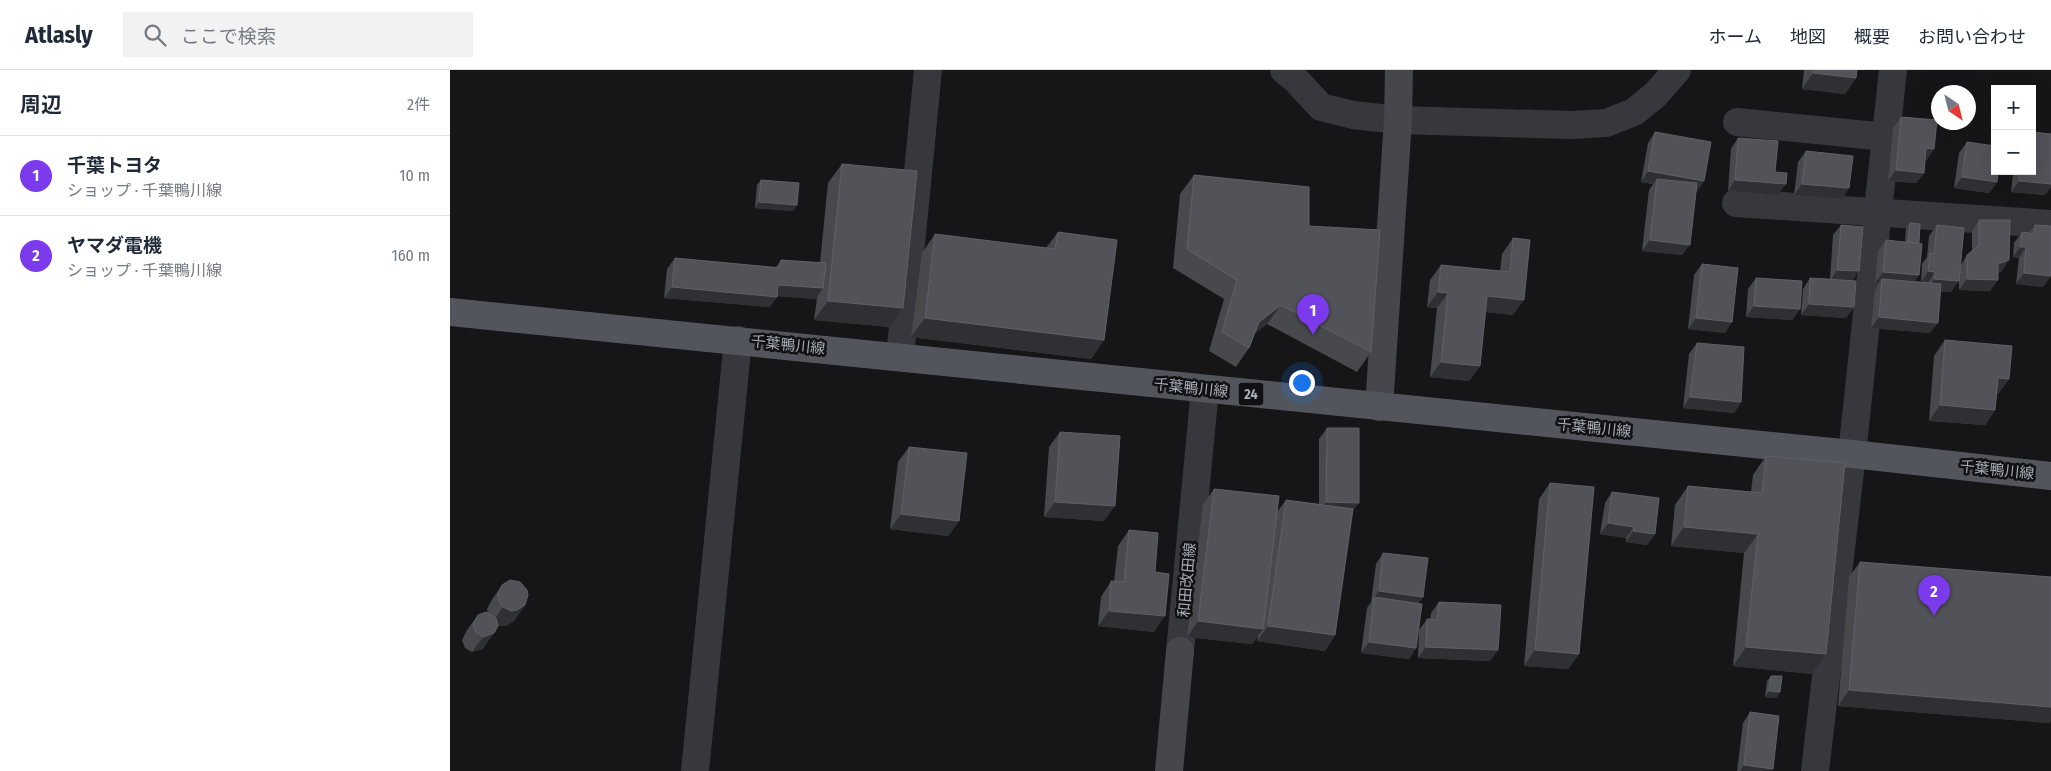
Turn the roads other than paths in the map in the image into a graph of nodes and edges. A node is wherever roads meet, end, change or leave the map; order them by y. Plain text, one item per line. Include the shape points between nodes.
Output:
1 (928, 70) edge
2 (1284, 70) edge
3 (1399, 70) edge
4 (1677, 70) edge
5 (1893, 70) edge
6 (1398, 120) junction
7 (1737, 122) dead end
8 (1886, 137) junction
9 (1736, 202) dead end
10 (1878, 212) junction
11 (2051, 224) edge
12 (450, 312) edge
13 (738, 340) junction
14 (900, 358) junction
15 (1205, 390) junction
16 (1379, 407) junction
17 (1852, 454) junction
18 (2051, 476) edge
19 (695, 771) edge
20 (1169, 771) edge
21 (1815, 771) edge

1 - 14 street
2 - 6 street via 1321,107 1353,115
3 - 6 street
4 - 6 street via 1655,95 1634,112 1606,123
5 - 8 street
6 - 16 street
7 - 8 street
8 - 10 street
9 - 10 street
10 - 11 street
10 - 17 street
12 - 13 main road, 千葉鴨川線 / 24
13 - 14 main road, 千葉鴨川線 / 24
13 - 19 street
14 - 15 main road, 千葉鴨川線 / 24
15 - 16 main road, 千葉鴨川線 / 24
15 - 20 street, 和田改田線
16 - 17 main road, 千葉鴨川線 / 24
17 - 18 main road, 千葉鴨川線 / 24
17 - 21 street

